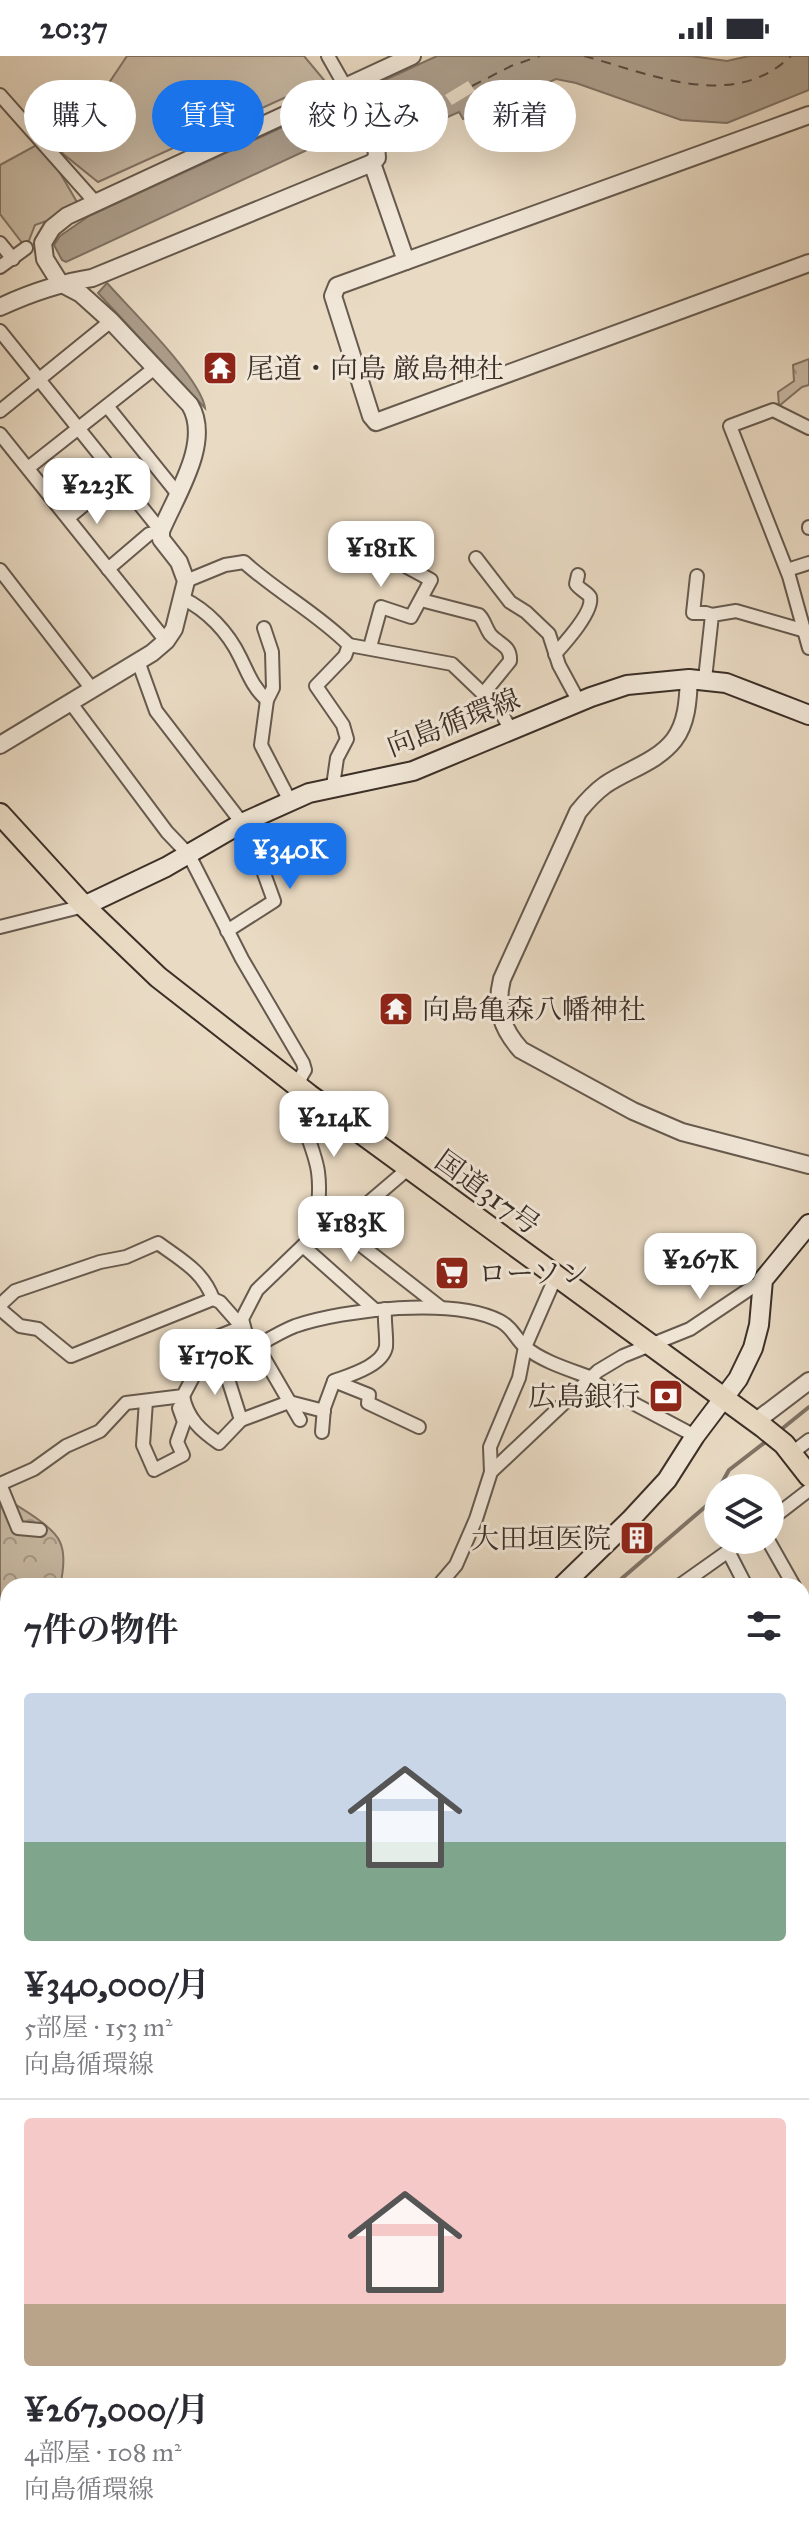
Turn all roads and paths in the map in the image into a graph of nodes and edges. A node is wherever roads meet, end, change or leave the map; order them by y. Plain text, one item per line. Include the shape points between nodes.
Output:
1 (328, 56) edge
2 (412, 56) edge
3 (343, 80) edge
4 (368, 80) edge
5 (0, 95) edge
6 (809, 115) edge
7 (280, 120) edge
8 (377, 152) edge
9 (372, 163) junction
10 (95, 202) junction
11 (0, 243) edge
12 (26, 248) dead end
13 (13, 259) junction
14 (406, 261) junction
15 (809, 263) edge
16 (0, 267) edge
17 (60, 283) junction
18 (25, 295) junction
19 (0, 300) edge
20 (0, 307) edge
21 (111, 321) junction
22 (0, 331) edge
23 (156, 367) junction
24 (38, 379) junction
25 (107, 406) junction
26 (0, 411) edge
27 (79, 427) junction
28 (809, 428) edge
29 (0, 434) edge
30 (28, 468) junction
31 (118, 477) junction
32 (177, 493) junction
33 (68, 518) junction
34 (161, 531) junction
35 (387, 556) dead end
36 (476, 558) dead end
37 (809, 563) edge
38 (108, 569) junction
39 (0, 570) edge
40 (787, 570) junction
41 (578, 575) dead end
42 (697, 576) dead end
43 (184, 590) junction
44 (421, 600) junction
45 (712, 615) junction
46 (264, 628) dead end
47 (807, 632) edge
48 (166, 641) junction
49 (349, 645) junction
50 (370, 647) junction
51 (809, 648) edge
52 (555, 654) junction
53 (138, 661) junction
54 (697, 679) junction
55 (92, 689) junction
56 (483, 694) junction
57 (267, 700) junction
58 (70, 702) junction
59 (579, 702) junction
60 (809, 715) edge
61 (511, 731) junction
62 (0, 745) edge
63 (333, 786) junction
64 (290, 801) junction
65 (0, 814) edge
66 (242, 823) junction
67 (189, 855) junction
68 (84, 906) junction
69 (0, 927) edge
70 (227, 931) junction
71 (296, 1084) junction
72 (809, 1165) edge
73 (409, 1168) junction
74 (334, 1224) junction
75 (809, 1224) edge
76 (314, 1235) junction
77 (303, 1246) junction
78 (556, 1276) junction
79 (763, 1280) junction
80 (213, 1299) junction
81 (0, 1307) edge
82 (440, 1307) junction
83 (380, 1309) junction
84 (242, 1327) junction
85 (215, 1338) junction
86 (257, 1346) junction
87 (651, 1346) junction
88 (525, 1347) junction
89 (592, 1378) junction
90 (334, 1381) junction
91 (809, 1381) edge
92 (179, 1397) junction
93 (723, 1398) junction
94 (146, 1401) junction
95 (289, 1402) junction
96 (324, 1411) junction
97 (241, 1420) junction
98 (300, 1420) dead end
99 (759, 1425) junction
100 (419, 1427) dead end
101 (322, 1432) dead end
102 (695, 1436) junction
103 (809, 1440) edge
104 (788, 1448) junction
105 (491, 1472) junction
106 (809, 1476) edge
107 (809, 1490) edge
108 (784, 1509) edge
109 (40, 1530) dead end
110 (727, 1554) edge
111 (729, 1554) edge
112 (776, 1554) edge
113 (445, 1578) edge
114 (570, 1578) edge
115 (691, 1578) edge
116 (740, 1578) edge
117 (789, 1578) edge

1 - 3 street
2 - 4 street
5 - 10 street
6 - 14 street
7 - 10 street
8 - 9 street
9 - 14 street
9 - 17 street via 92,278
10 - 17 street via 67,216 43,243 45,259
11 - 13 street
12 - 13 street
13 - 16 street
14 - 15 street via 337,286 333,296 376,422
17 - 18 street
17 - 21 street
18 - 19 street
18 - 20 street
21 - 23 street
21 - 24 street
22 - 24 street
23 - 25 street
23 - 32 street via 196,416 197,448
24 - 26 street
24 - 27 street
25 - 27 street
25 - 32 street
27 - 30 street
27 - 31 street
28 - 40 street via 773,410 730,426
29 - 30 street
30 - 33 street
31 - 33 street
31 - 34 street
32 - 34 street
33 - 38 street
34 - 38 street via 149,534
34 - 43 street via 161,539 179,562
35 - 44 street via 431,580
36 - 52 street via 510,602 549,634
37 - 40 street
38 - 48 street
39 - 55 street
40 - 47 street
41 - 52 street via 576,584 591,600
42 - 45 street via 693,613
43 - 48 street
43 - 49 street via 225,565 244,562
43 - 57 street via 222,630
44 - 50 street via 411,617 381,607
44 - 56 street via 479,615 507,647 510,661
45 - 47 street via 736,611
45 - 54 street
46 - 57 street via 272,652 273,688
47 - 51 street
48 - 53 street
49 - 50 street
49 - 63 street via 316,686 347,739 337,758
50 - 56 street via 452,664
52 - 59 street
53 - 55 street
53 - 66 street via 156,711
54 - 59 main road, 向島循環線 via 627,685
54 - 60 main road, 向島循環線 via 740,686
54 - 72 street via 674,740 657,756 605,785 578,812 502,979 499,1010 521,1050 633,1111 682,1132
55 - 58 street
56 - 61 street
57 - 64 street via 261,745
58 - 62 street
58 - 67 street
59 - 61 main road, 向島循環線
61 - 63 main road, 向島循環線 via 413,771
63 - 64 main road, 向島循環線
64 - 66 main road, 向島循環線
65 - 68 highway, 国道317号
66 - 67 main road, 向島循環線
66 - 70 street via 274,901
67 - 68 main road, 向島循環線
67 - 70 street
68 - 69 street
68 - 71 highway, 国道317号 via 158,977
70 - 71 street via 303,1063 305,1070
71 - 73 highway, 国道317号
71 - 76 street via 318,1171
73 - 74 street via 355,1214
73 - 78 highway, 国道317号
74 - 76 street
74 - 82 street
75 - 79 main road
76 - 77 street
77 - 83 street
77 - 84 street via 257,1290
78 - 87 highway, 国道317号
78 - 88 street
79 - 87 street via 690,1329
79 - 93 main road via 753,1348
80 - 81 street via 71,1356 38,1329 20,1326
80 - 81 street via 198,1272 158,1243 15,1291
80 - 84 street
82 - 83 street
82 - 88 street via 496,1319 511,1327
83 - 86 street via 298,1325
83 - 90 street via 386,1347 381,1358
84 - 85 street
84 - 86 street
85 - 92 street via 198,1347 193,1377
85 - 97 street
86 - 95 street
87 - 89 street via 623,1356
87 - 93 highway, 国道317号
88 - 89 street
88 - 105 street via 519,1378 490,1447
89 - 102 street
89 - 105 street
90 - 96 street
90 - 100 street via 369,1395 368,1403
91 - 99 street
92 - 94 street
92 - 94 street via 184,1422 177,1442 183,1455 154,1470 143,1445
92 - 97 street via 206,1435 219,1443
93 - 99 highway, 国道317号
93 - 102 main road
94 - 109 street via 126,1403 100,1431 0,1484 18,1528
95 - 96 street
95 - 97 street
95 - 98 street
96 - 101 street
99 - 104 highway, 国道317号
102 - 114 main road via 667,1480
103 - 104 street
104 - 106 highway, 国道317号
105 - 113 street via 456,1565
107 - 108 street
110 - 115 street
111 - 116 street
112 - 117 street

